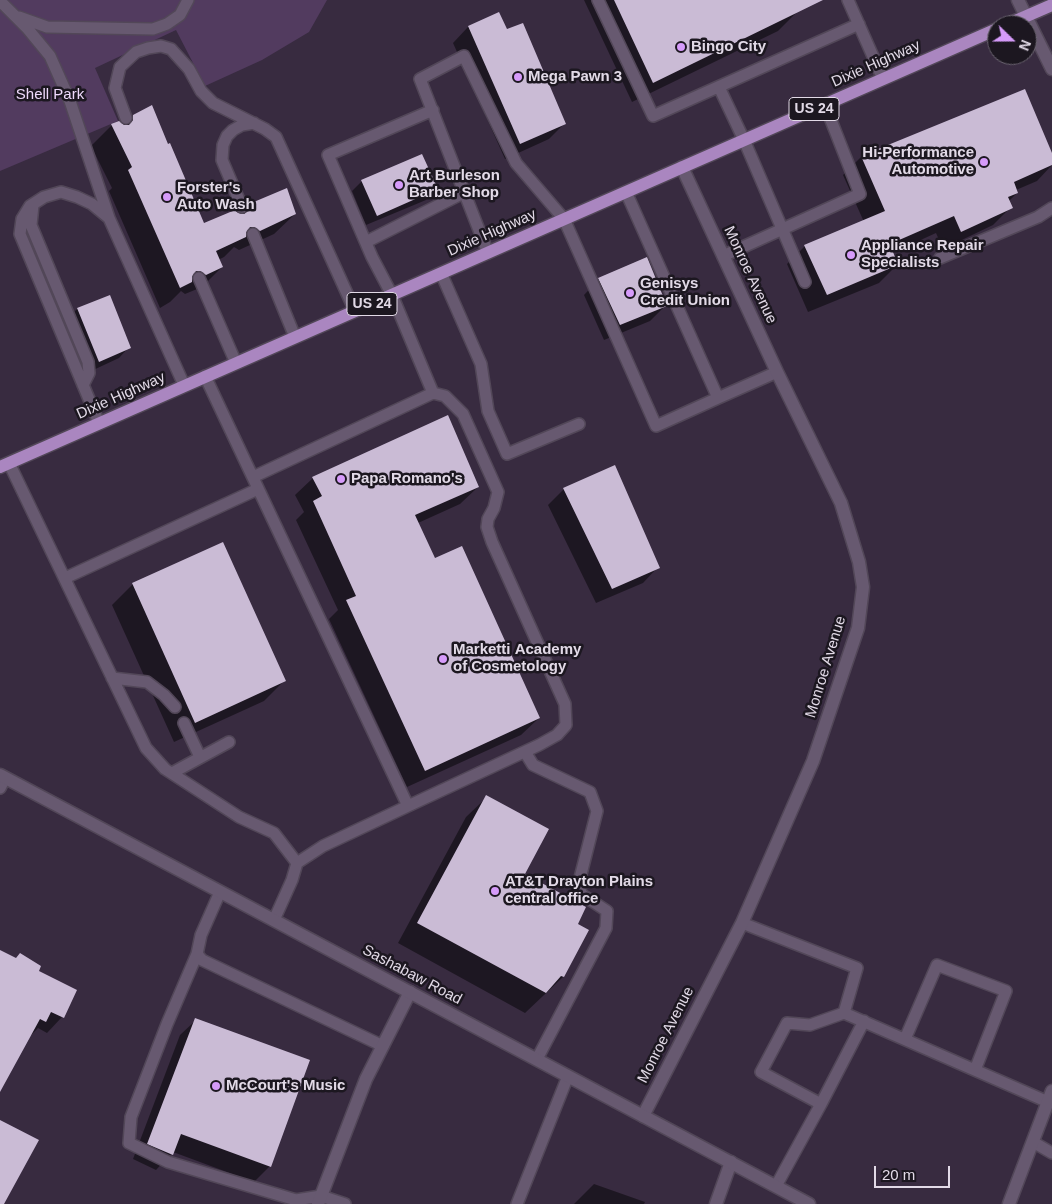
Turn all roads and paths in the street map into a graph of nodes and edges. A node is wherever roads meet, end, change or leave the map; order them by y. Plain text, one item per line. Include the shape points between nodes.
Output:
1 (188, 0) edge
2 (598, 0) edge
3 (848, 0) edge
4 (1018, 0) edge
5 (0, 2) edge
6 (1052, 5) edge
7 (14, 15) junction
8 (1026, 15) edge
9 (1028, 15) edge
10 (859, 24) junction
11 (987, 33) edge
12 (1037, 38) edge
13 (1052, 69) edge
14 (884, 79) junction
15 (719, 87) junction
16 (824, 105) junction
17 (432, 110) junction
18 (126, 118) dead end
19 (254, 123) junction
20 (744, 140) junction
21 (682, 167) junction
22 (465, 192) junction
23 (626, 192) junction
24 (242, 207) dead end
25 (1052, 208) edge
26 (109, 218) junction
27 (564, 219) junction
28 (783, 229) junction
29 (253, 234) dead end
30 (366, 242) junction
31 (488, 253) junction
32 (723, 256) junction
33 (940, 258) dead end
34 (441, 273) junction
35 (199, 278) dead end
36 (805, 282) dead end
37 (392, 295) junction
38 (354, 311) junction
39 (295, 337) junction
40 (236, 363) junction
41 (777, 372) junction
42 (205, 376) junction
43 (184, 385) junction
44 (433, 393) junction
45 (718, 398) junction
46 (99, 423) junction
47 (579, 424) dead end
48 (5, 465) edge
49 (253, 477) junction
50 (258, 489) junction
51 (65, 578) junction
52 (112, 678) junction
53 (175, 707) dead end
54 (184, 723) dead end
55 (229, 742) dead end
56 (525, 752) junction
57 (200, 757) junction
58 (172, 773) junction
59 (2, 780) edge
60 (408, 806) junction
61 (297, 863) junction
62 (220, 892) junction
63 (274, 920) junction
64 (742, 923) junction
65 (197, 954) junction
66 (410, 992) junction
67 (844, 1013) junction
68 (864, 1021) junction
69 (905, 1039) junction
70 (383, 1046) junction
71 (537, 1059) junction
72 (975, 1070) junction
73 (568, 1076) junction
74 (1050, 1096) edge
75 (822, 1104) junction
76 (644, 1116) junction
77 (1032, 1142) junction
78 (1052, 1153) edge
79 (731, 1162) junction
80 (776, 1186) junction
81 (320, 1200) edge
82 (345, 1204) edge
83 (517, 1204) edge
84 (716, 1204) edge
85 (809, 1204) edge
86 (1009, 1204) edge

1 - 7 lane via 180,15 168,24 153,28 47,27
2 - 15 lane via 653,116
3 - 10 lane
4 - 8 street
5 - 7 lane
6 - 9 main road
7 - 26 lane via 50,56 70,101
10 - 14 lane
10 - 15 lane
11 - 14 main road, Dixie Highway / US 24
12 - 13 street
14 - 16 main road, Dixie Highway / US 24
15 - 20 lane
16 - 20 main road, Dixie Highway / US 24
16 - 28 lane via 860,194
17 - 22 lane
17 - 27 lane via 420,78 464,56 516,162
17 - 30 lane via 328,155
18 - 19 lane via 115,88 120,67 136,52 161,46 171,49 181,58 201,91 213,103
19 - 24 lane via 233,130 223,145 222,160
19 - 38 lane via 276,137
20 - 21 main road, Dixie Highway / US 24
20 - 28 lane
21 - 23 main road, Dixie Highway / US 24
21 - 32 street, Monroe Avenue
22 - 30 lane
22 - 31 lane
23 - 27 main road, Dixie Highway / US 24
23 - 45 lane
25 - 33 lane via 1038,217
26 - 43 lane
26 - 46 lane via 77,196 60,192 30,206 22,219 20,234
27 - 31 main road, Dixie Highway / US 24
27 - 45 lane via 656,426
28 - 32 lane
28 - 36 lane
29 - 39 lane
30 - 37 lane
31 - 34 main road, Dixie Highway / US 24
32 - 41 street, Monroe Avenue
34 - 37 main road, Dixie Highway / US 24
34 - 47 lane via 481,364 488,412 507,454
35 - 40 lane
37 - 38 main road, Dixie Highway / US 24
37 - 44 lane
38 - 39 main road, Dixie Highway / US 24
39 - 40 main road, Dixie Highway / US 24
40 - 42 main road, Dixie Highway / US 24
41 - 45 lane
41 - 64 street, Monroe Avenue via 841,503 863,587 858,628 813,761
42 - 43 main road, Dixie Highway / US 24
42 - 49 lane
43 - 46 main road, Dixie Highway / US 24
44 - 49 lane
44 - 56 lane via 445,396 463,414 498,492 487,527 565,704 566,725 557,735
46 - 48 main road, Dixie Highway / US 24
48 - 51 lane
49 - 50 lane
50 - 51 lane
50 - 60 lane
51 - 52 lane
52 - 53 lane via 147,682
52 - 58 lane via 146,748
54 - 57 lane
55 - 57 lane
56 - 60 lane
56 - 71 lane via 533,765 590,792 597,811 579,882 581,894 607,911 606,928
57 - 58 lane
58 - 61 lane via 239,817 274,832
59 - 62 street, Sashabaw Road
60 - 61 lane via 323,846
61 - 63 lane
62 - 63 street, Sashabaw Road
62 - 65 lane via 200,935
63 - 66 street, Sashabaw Road
64 - 67 lane via 858,968
64 - 76 street, Monroe Avenue
65 - 70 lane via 214,967
65 - 81 lane via 131,1117 129,1143 168,1162 296,1200
66 - 70 street
66 - 71 street, Sashabaw Road
67 - 68 lane
67 - 75 lane via 810,1025 787,1023 761,1072
68 - 69 lane
68 - 75 lane
69 - 72 lane
69 - 72 lane via 937,965 1006,991
70 - 81 street via 366,1079
71 - 73 street, Sashabaw Road
72 - 74 lane
73 - 76 street, Sashabaw Road
73 - 83 lane
74 - 77 street
75 - 80 lane
76 - 79 street, Sashabaw Road
77 - 78 lane
77 - 86 street
79 - 80 street, Sashabaw Road
79 - 84 street
80 - 85 street, Sashabaw Road
81 - 82 lane

